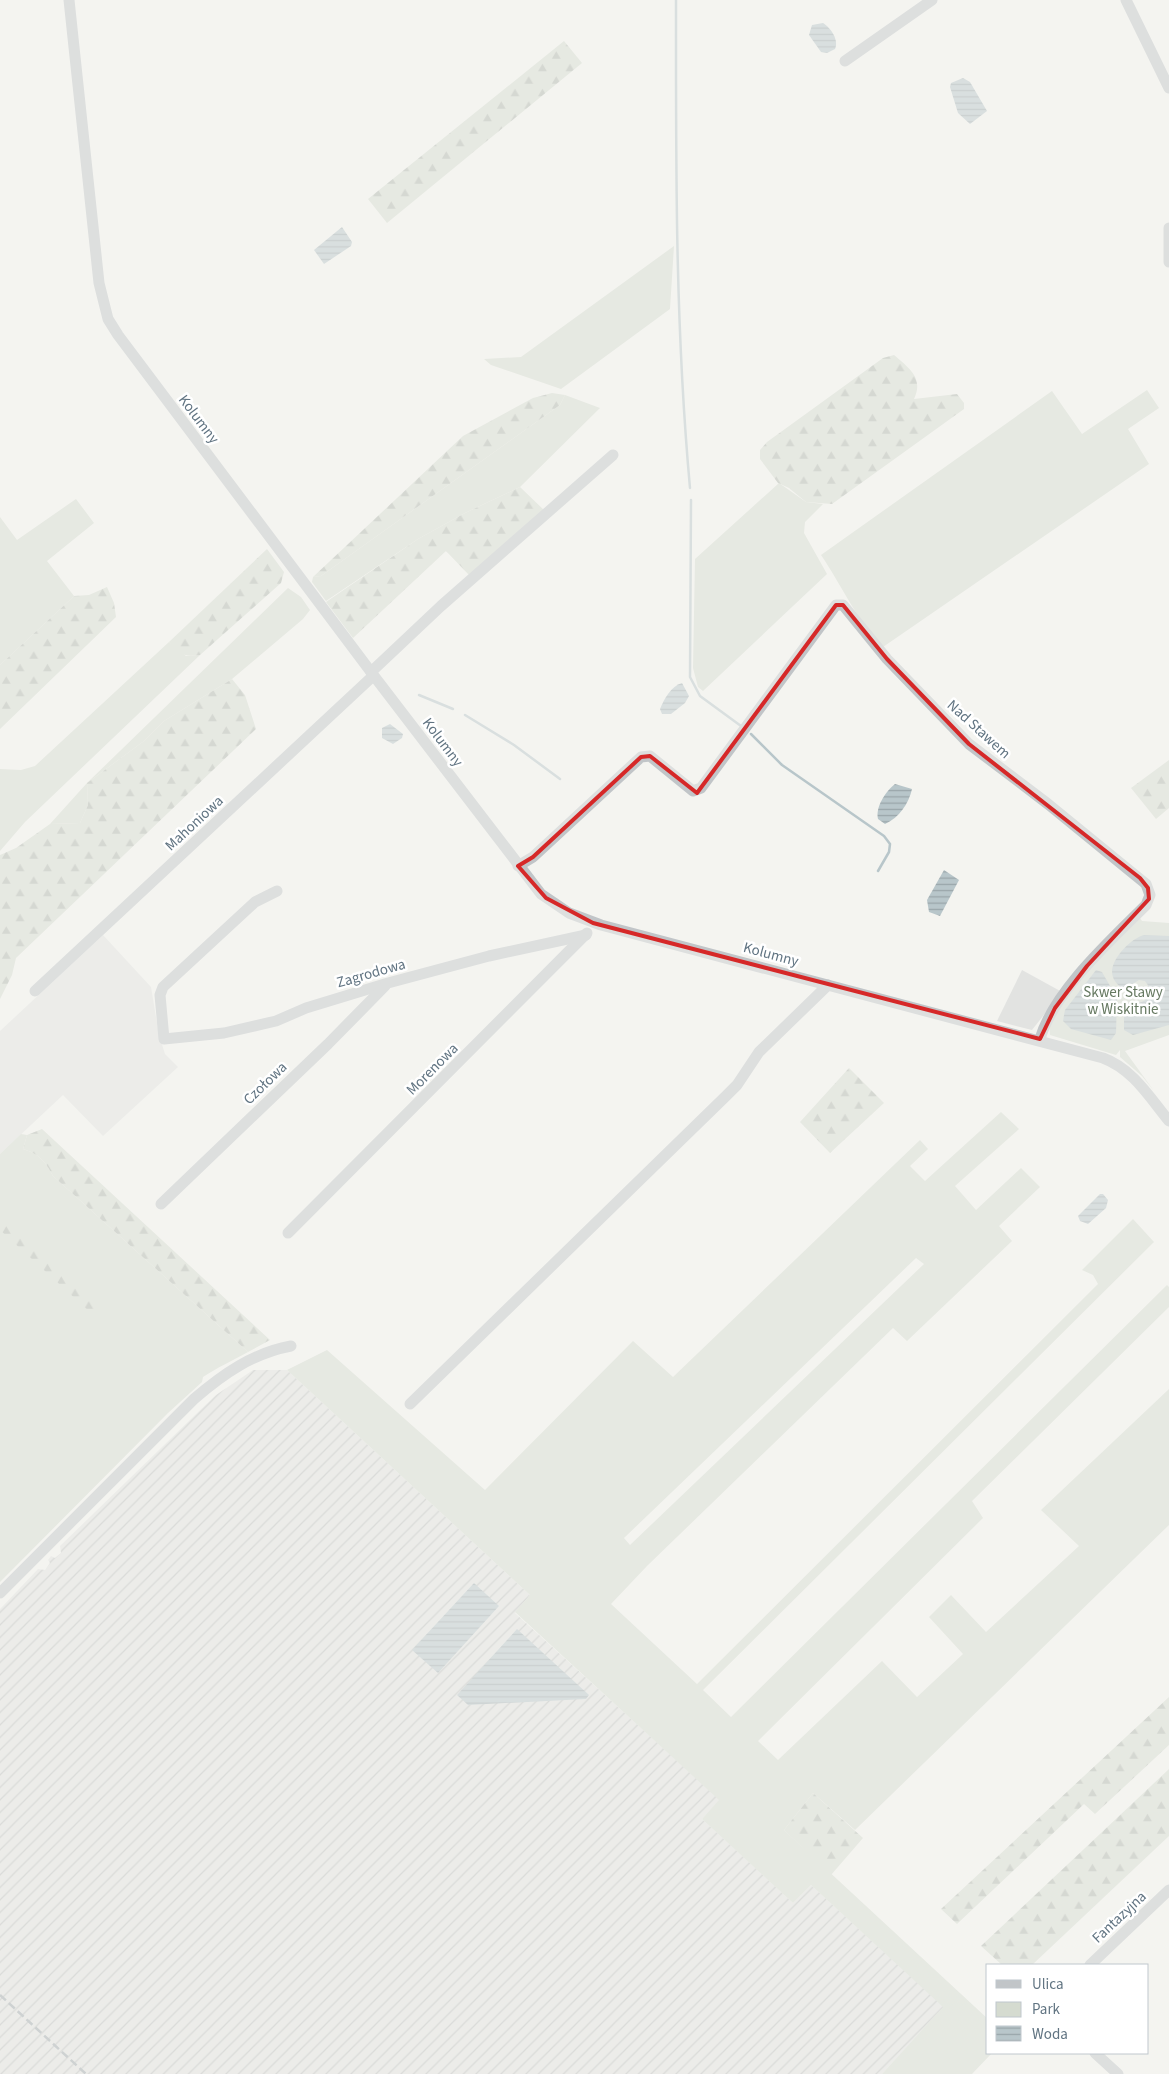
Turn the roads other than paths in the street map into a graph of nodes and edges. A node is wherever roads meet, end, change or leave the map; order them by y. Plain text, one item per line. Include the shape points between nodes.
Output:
1 (69, 0) edge
2 (932, 0) edge
3 (1126, 0) edge
4 (845, 61) dead end
5 (1169, 88) edge
6 (1169, 228) edge
7 (1169, 262) edge
8 (613, 455) dead end
9 (372, 674) junction
10 (518, 866) junction
11 (277, 891) dead end
12 (592, 922) junction
13 (586, 934) junction
14 (388, 983) junction
15 (828, 984) junction
16 (36, 991) dead end
17 (1040, 1039) junction
18 (1169, 1121) edge
19 (161, 1204) dead end
20 (288, 1233) dead end
21 (291, 1346) dead end
22 (410, 1404) dead end
23 (0, 1593) edge
24 (1169, 1890) edge
25 (1091, 1964) edge
26 (1096, 2054) edge
27 (1118, 2074) edge

1 - 9 street, Kolumny via 98,282 108,319
2 - 4 street
3 - 5 street
6 - 7 street
8 - 9 street, Mahoniowa via 442,606
9 - 10 street, Kolumny
9 - 16 street, Mahoniowa
10 - 12 street, Kolumny via 546,898 569,913
10 - 17 street, Nad Stawem via 533,857 641,757 650,756 684,785 698,790 833,607 842,605 886,659 969,744 1090,838 1148,888 1150,895 1146,905 1086,966 1055,1008
11 - 14 street, Zagrodowa via 255,902 163,987 160,995 164,1039 224,1033 276,1021 306,1008
12 - 13 street, Morenowa
12 - 15 street, Kolumny
13 - 14 street, Zagrodowa
13 - 20 street, Morenowa
14 - 19 street, Czołowa
15 - 17 street, Kolumny
15 - 22 street via 759,1052 726,1096
17 - 18 street, Kolumny via 1116,1063 1137,1082
21 - 23 street via 252,1358 194,1399
24 - 25 street, Fantazyjna
26 - 27 street

